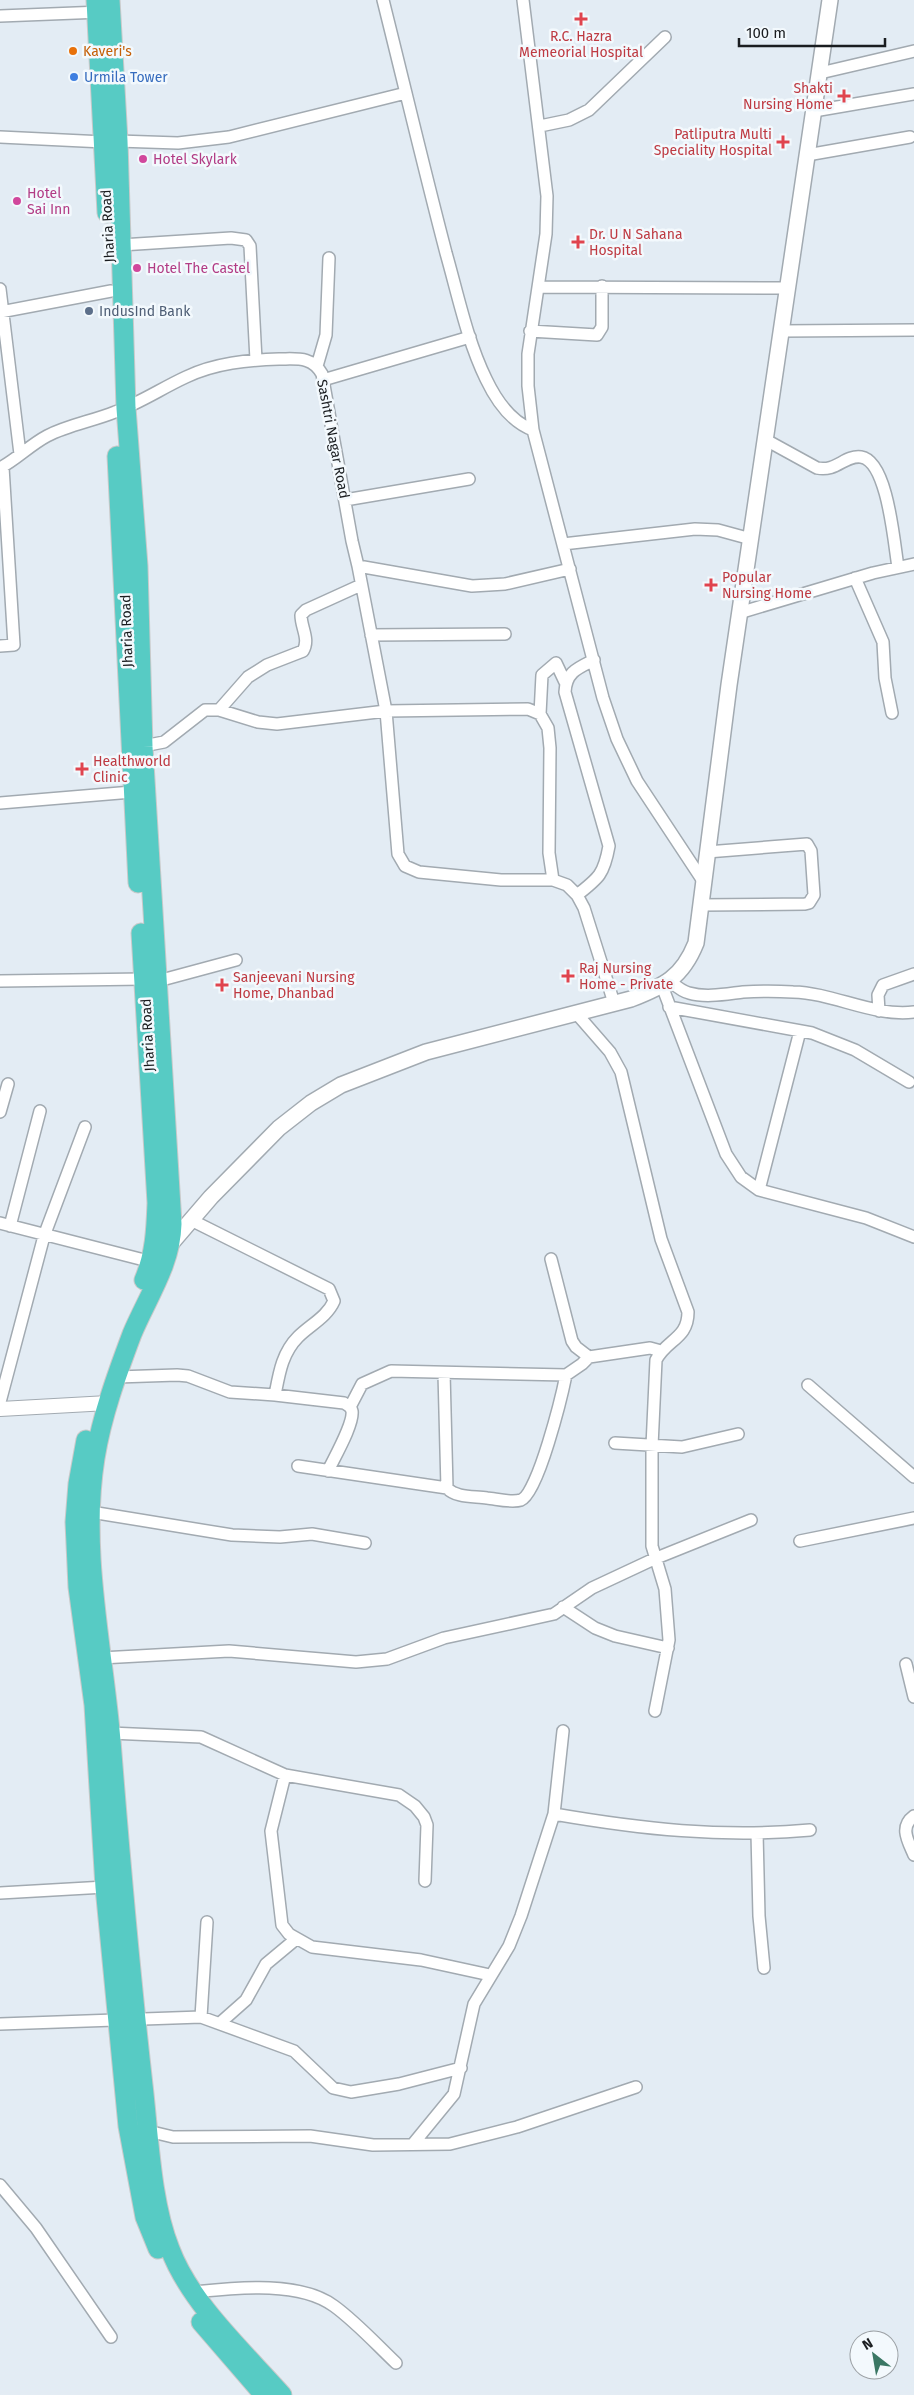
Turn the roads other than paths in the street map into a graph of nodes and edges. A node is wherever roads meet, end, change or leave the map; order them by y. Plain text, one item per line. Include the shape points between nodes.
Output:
1 (383, 0) edge
2 (523, 0) edge
3 (830, 0) edge
4 (103, 6) edge
5 (0, 16) edge
6 (665, 36) dead end
7 (914, 51) edge
8 (820, 72) junction
9 (406, 93) junction
10 (914, 94) edge
11 (814, 111) junction
12 (540, 126) junction
13 (0, 137) edge
14 (910, 137) dead end
15 (111, 141) junction
16 (807, 155) junction
17 (121, 245) junction
18 (329, 258) dead end
19 (602, 286) junction
20 (538, 287) junction
21 (788, 288) junction
22 (0, 289) edge
23 (111, 291) junction
24 (2, 313) edge
25 (914, 330) edge
26 (530, 331) junction
27 (782, 331) junction
28 (470, 337) junction
29 (256, 360) junction
30 (317, 366) junction
31 (323, 380) junction
32 (121, 410) junction
33 (533, 430) junction
34 (766, 440) junction
35 (20, 454) junction
36 (2, 467) edge
37 (469, 480) dead end
38 (345, 500) junction
39 (751, 539) junction
40 (563, 544) junction
41 (914, 564) edge
42 (358, 566) junction
43 (898, 568) junction
44 (570, 569) junction
45 (855, 578) junction
46 (361, 585) junction
47 (739, 613) junction
48 (505, 634) dead end
49 (370, 635) junction
50 (0, 646) edge
51 (594, 660) junction
52 (565, 682) junction
53 (219, 710) junction
54 (386, 711) junction
55 (540, 714) junction
56 (892, 714) dead end
57 (137, 746) junction
58 (132, 792) junction
59 (0, 803) edge
60 (707, 852) junction
61 (553, 880) junction
62 (703, 881) junction
63 (577, 895) junction
64 (700, 905) junction
65 (236, 960) dead end
66 (914, 974) edge
67 (151, 980) junction
68 (0, 981) edge
69 (666, 983) junction
70 (614, 1003) junction
71 (669, 1007) junction
72 (879, 1011) junction
73 (914, 1012) edge
74 (576, 1013) junction
75 (800, 1031) junction
76 (909, 1082) dead end
77 (8, 1084) dead end
78 (0, 1112) edge
79 (40, 1112) dead end
80 (85, 1127) dead end
81 (759, 1190) junction
82 (191, 1220) junction
83 (5, 1224) edge
84 (44, 1236) junction
85 (914, 1237) edge
86 (172, 1243) junction
87 (551, 1259) dead end
88 (152, 1262) junction
89 (661, 1351) junction
90 (589, 1357) junction
91 (444, 1373) junction
92 (566, 1375) junction
93 (117, 1377) junction
94 (808, 1385) dead end
95 (275, 1395) junction
96 (0, 1402) edge
97 (101, 1403) junction
98 (350, 1407) junction
99 (0, 1409) edge
100 (738, 1434) dead end
101 (615, 1443) dead end
102 (652, 1446) junction
103 (298, 1466) dead end
104 (328, 1471) junction
105 (914, 1478) edge
106 (447, 1488) junction
107 (91, 1512) junction
108 (914, 1518) edge
109 (751, 1520) dead end
110 (800, 1541) dead end
111 (365, 1543) dead end
112 (654, 1559) junction
113 (563, 1607) junction
114 (668, 1648) junction
115 (906, 1664) dead end
116 (99, 1669) junction
117 (914, 1697) edge
118 (101, 1704) junction
119 (655, 1712) dead end
120 (563, 1731) dead end
121 (110, 1733) junction
122 (285, 1775) junction
123 (554, 1814) junction
124 (914, 1816) edge
125 (810, 1830) dead end
126 (757, 1833) junction
127 (914, 1855) edge
128 (425, 1881) dead end
129 (105, 1887) junction
130 (0, 1893) edge
131 (207, 1922) dead end
132 (296, 1939) junction
133 (764, 1968) dead end
134 (490, 1975) junction
135 (202, 2018) junction
136 (126, 2020) junction
137 (220, 2023) junction
138 (0, 2024) edge
139 (461, 2068) junction
140 (636, 2087) dead end
141 (148, 2131) junction
142 (413, 2144) junction
143 (0, 2185) edge
144 (193, 2292) junction
145 (111, 2336) dead end
146 (396, 2363) dead end
147 (264, 2395) edge
148 (282, 2395) edge

1 - 9 street
2 - 12 street
3 - 8 main road
4 - 5 street
4 - 15 highway, Jharia Road
6 - 12 street via 589,110 569,120
7 - 8 street
8 - 11 main road
9 - 15 street via 229,137 178,143
9 - 28 street
10 - 11 street
11 - 16 main road
12 - 20 street via 547,196 546,234
13 - 15 street
14 - 16 street
15 - 17 highway, Jharia Road
15 - 23 highway, Jharia Road
16 - 21 main road
17 - 29 street via 246,240 250,246
17 - 32 highway, Jharia Road
18 - 30 street via 326,336
19 - 20 street
19 - 21 street
19 - 26 street via 602,327 597,335
20 - 26 street
21 - 27 main road
22 - 24 street
23 - 24 street
23 - 32 highway, Jharia Road
24 - 35 street
25 - 27 street
26 - 33 street via 528,386
27 - 34 main road
28 - 31 street
28 - 33 street via 486,380 504,407 522,426
29 - 30 street, Sashtri Nagar Road via 302,359
29 - 32 street, Sashtri Nagar Road via 196,373
30 - 31 street, Sashtri Nagar Road
31 - 38 street, Sashtri Nagar Road
32 - 35 street, Sashtri Nagar Road via 48,435
32 - 57 highway, Jharia Road via 126,603
33 - 40 street
34 - 39 main road
34 - 43 street via 826,470 853,458 862,457 872,462 884,490
35 - 36 street, Sashtri Nagar Road
36 - 50 street via 14,645
37 - 38 street
38 - 42 street, Sashtri Nagar Road
39 - 40 street via 718,530 695,529
39 - 47 main road
40 - 44 street
41 - 43 street
42 - 44 street via 472,586 505,584
42 - 46 street, Sashtri Nagar Road
43 - 45 street
44 - 51 street
45 - 47 street
45 - 56 street via 883,642
46 - 49 street, Sashtri Nagar Road
46 - 53 street via 306,610 301,615 306,639 303,651 267,665 248,677
47 - 60 main road
48 - 49 street
49 - 54 street, Sashtri Nagar Road
51 - 52 street via 571,672
51 - 62 street via 617,739 637,781
52 - 55 street via 556,664 542,675
52 - 63 street via 565,692 609,846 605,868
53 - 54 street via 258,722 277,724
53 - 57 street via 205,710 164,742
54 - 55 street via 528,709
54 - 61 street, Sashtri Nagar Road via 398,854 404,866 419,872 501,880
55 - 61 street via 548,728 550,748 548,826
57 - 58 highway, Jharia Road
57 - 67 highway, Jharia Road
58 - 59 street
58 - 67 highway, Jharia Road
60 - 62 main road
60 - 64 street via 808,844 814,895 805,904
61 - 63 street via 567,885
62 - 64 main road
63 - 70 street
64 - 69 main road via 696,942 690,957 684,968
65 - 67 street
66 - 72 street via 883,985 878,995
67 - 68 street
67 - 86 highway, Jharia Road via 168,1129
67 - 88 highway, Jharia Road via 156,1167
69 - 70 main road
69 - 71 street
69 - 72 street via 690,994 796,992
70 - 74 main road
71 - 75 street
71 - 81 street via 726,1154 741,1176
72 - 73 street
74 - 82 main road via 426,1052 341,1085 279,1128
74 - 89 street via 610,1052 621,1072 661,1239 688,1312 684,1331
75 - 76 street via 842,1044
75 - 81 street
77 - 78 street
79 - 83 street
80 - 84 street
81 - 85 street via 866,1218
82 - 86 main road
82 - 95 street via 329,1289 334,1301 330,1310 288,1350
83 - 84 street
84 - 88 street
84 - 96 street
86 - 88 main road
86 - 93 highway
87 - 90 street via 572,1341
88 - 97 highway, Jharia Road via 123,1325
89 - 90 street via 650,1348
89 - 102 street via 656,1360
90 - 92 street
91 - 92 street
91 - 98 street via 391,1370 381,1373 362,1384
91 - 106 street
92 - 106 street via 558,1412 533,1488 525,1498 512,1501 469,1496 451,1493
93 - 95 street via 188,1376 230,1392
93 - 97 highway
94 - 105 street
95 - 98 street via 344,1403
97 - 99 street
97 - 107 highway
97 - 116 highway via 83,1453 75,1522 78,1587
98 - 104 street via 350,1422
100 - 102 street via 682,1447
101 - 102 street
102 - 112 street
103 - 104 street
104 - 106 street
107 - 111 street via 232,1535 280,1537 312,1534
107 - 116 highway
108 - 110 street
109 - 112 street
112 - 113 street via 592,1588
112 - 114 street via 665,1590
113 - 114 street via 595,1628 615,1636
113 - 116 street via 554,1614 444,1638 387,1659 356,1662 228,1651
114 - 119 street
115 - 117 street
116 - 118 highway
118 - 121 highway
118 - 129 highway
120 - 123 street
121 - 122 street via 201,1737
121 - 136 highway
122 - 128 street via 406,1798 424,1817 427,1825
122 - 132 street via 271,1831 272,1850 282,1925
123 - 126 street via 682,1832
123 - 134 street via 509,1946
124 - 127 street via 906,1823 905,1833
125 - 126 street
126 - 133 street
129 - 130 street
129 - 136 highway
131 - 135 street
132 - 134 street via 312,1947 421,1960
132 - 137 street via 266,1964 246,2000
134 - 139 street via 474,2004 466,2030
135 - 136 street
135 - 137 street
136 - 138 street
136 - 141 highway
136 - 147 highway via 128,2126 145,2217 182,2297
137 - 139 street via 294,2052 340,2091 399,2084
139 - 142 street via 454,2094
140 - 142 street via 479,2138 450,2144
141 - 142 street via 173,2137 310,2136 373,2145
141 - 144 highway via 162,2228 180,2272
143 - 145 street via 36,2228
144 - 146 street via 265,2288 317,2297 332,2305
144 - 148 highway

